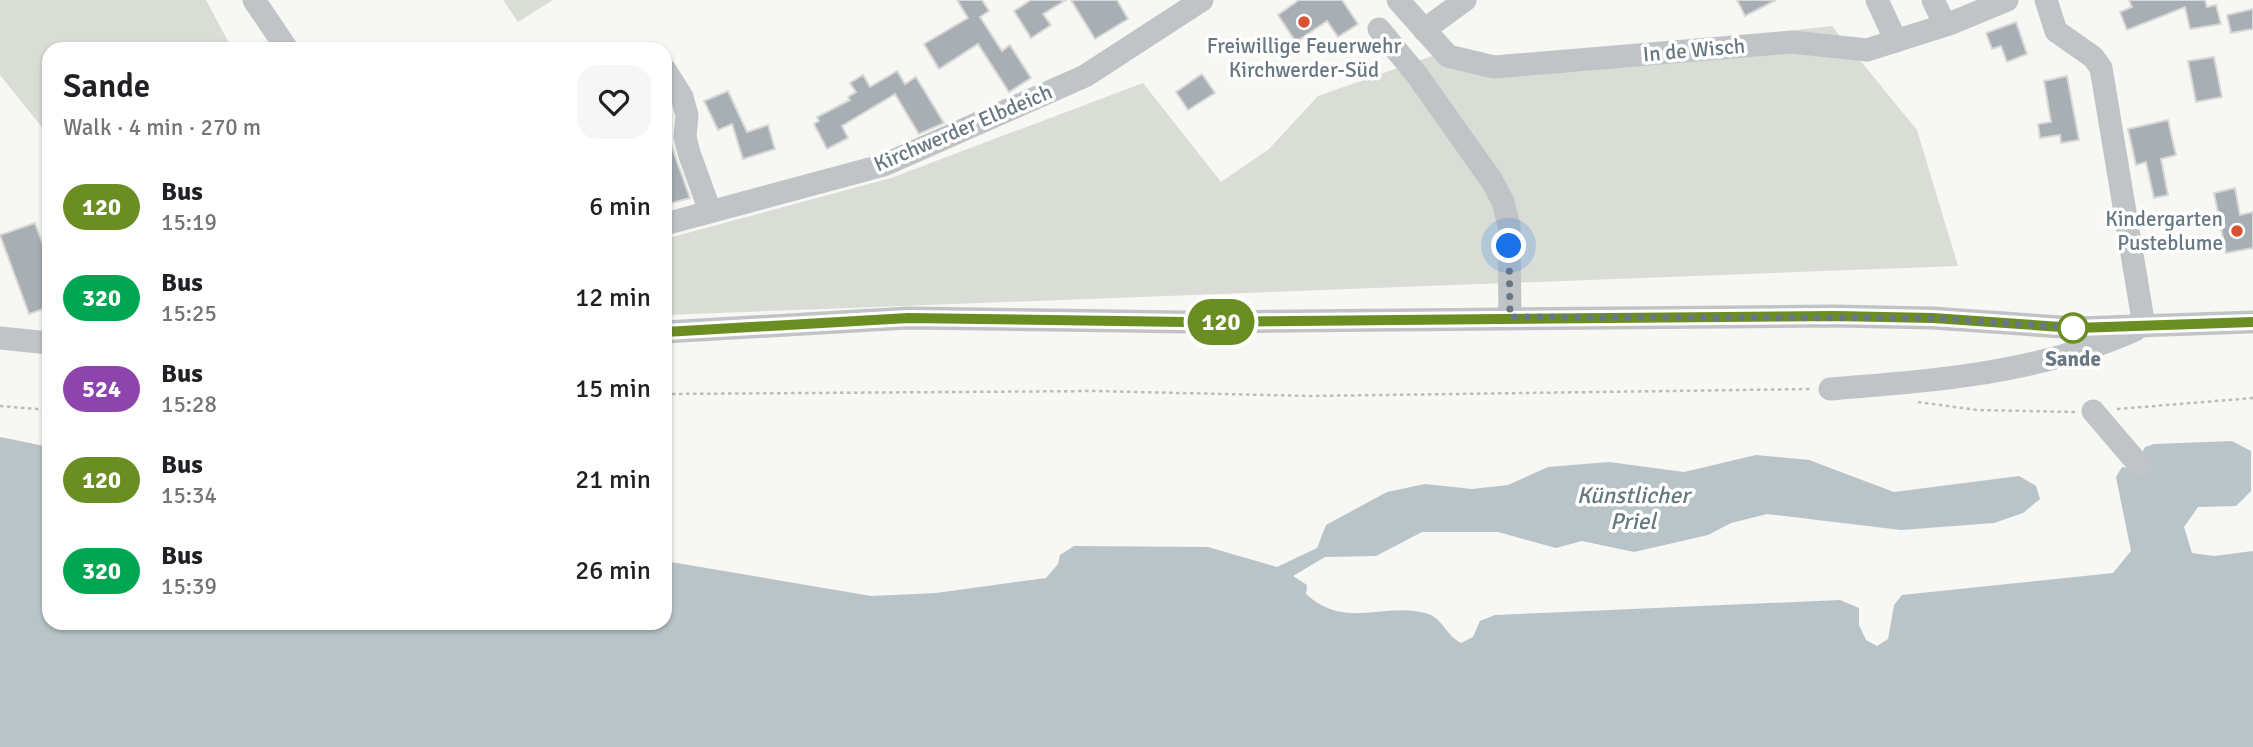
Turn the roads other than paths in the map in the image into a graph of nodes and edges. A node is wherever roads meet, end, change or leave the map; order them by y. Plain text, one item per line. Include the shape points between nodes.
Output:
1 (254, 0) edge
2 (1202, 0) edge
3 (1398, 0) edge
4 (1465, 0) edge
5 (1877, 0) edge
6 (1933, 0) edge
7 (2007, 0) edge
8 (2046, 0) edge
9 (1973, 7) edge
10 (1945, 25) junction
11 (1378, 29) dead end
12 (1424, 30) junction
13 (1896, 41) junction
14 (282, 42) edge
15 (672, 81) edge
16 (710, 211) junction
17 (672, 222) edge
18 (1510, 317) junction
19 (2253, 322) edge
20 (2144, 326) junction
21 (672, 332) edge
22 (0, 338) edge
23 (42, 343) edge
24 (1830, 389) road end
25 (2093, 411) road end
26 (2140, 466) dead end

1 - 14 street
2 - 16 street, Kirchwerder Elbdeich via 1085,76 884,165
3 - 12 street, In de Wisch
4 - 12 street
5 - 13 street
6 - 10 street
7 - 9 street, In de Wisch
8 - 20 street via 2056,31 2101,68
9 - 10 street, In de Wisch
10 - 13 street, In de Wisch
11 - 18 street via 1417,75 1503,201 1509,225
12 - 13 street, In de Wisch via 1448,56 1494,67 1792,42 1867,50
15 - 16 street via 682,97 687,115 685,137
16 - 17 street, Kirchwerder Elbdeich
18 - 20 street via 1835,316 2042,327
18 - 21 street via 1185,322 908,318
19 - 20 street
20 - 24 street via 2051,360 1908,383
22 - 23 street
25 - 26 street

